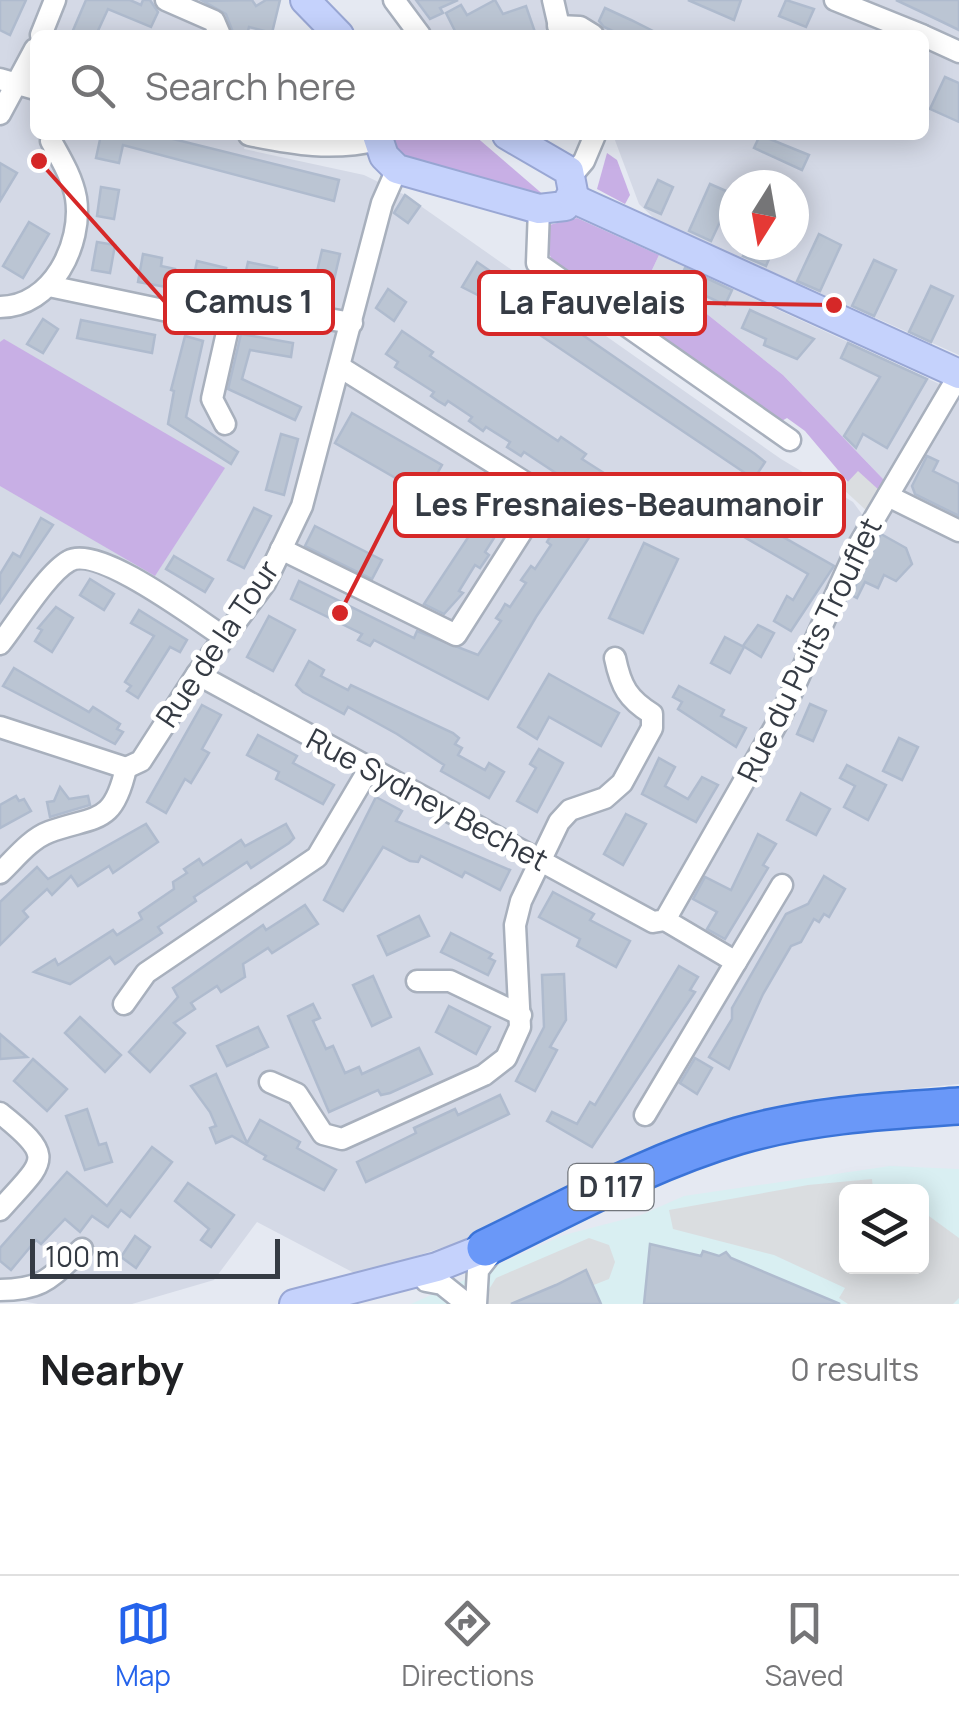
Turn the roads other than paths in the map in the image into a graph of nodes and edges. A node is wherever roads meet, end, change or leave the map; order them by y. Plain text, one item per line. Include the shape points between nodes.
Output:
1 (54, 0) edge
2 (166, 0) edge
3 (305, 0) edge
4 (327, 0) edge
5 (394, 0) edge
6 (553, 0) edge
7 (835, 0) edge
8 (44, 30) edge
9 (218, 30) edge
10 (335, 30) edge
11 (355, 30) edge
12 (416, 30) edge
13 (560, 30) edge
14 (585, 30) edge
15 (910, 30) edge
16 (929, 38) edge
17 (959, 52) edge
18 (30, 59) edge
19 (18, 84) edge
20 (0, 114) edge
21 (275, 140) edge
22 (368, 140) edge
23 (378, 140) edge
24 (512, 140) edge
25 (593, 140) edge
26 (50, 141) dead end
27 (397, 169) junction
28 (572, 186) junction
29 (539, 209) junction
30 (49, 286) junction
31 (233, 306) junction
32 (0, 307) edge
33 (352, 323) junction
34 (340, 367) junction
35 (958, 371) edge
36 (225, 424) dead end
37 (790, 440) dead end
38 (888, 496) junction
39 (959, 531) edge
40 (281, 549) junction
41 (224, 637) junction
42 (0, 644) edge
43 (615, 658) dead end
44 (197, 674) junction
45 (0, 727) edge
46 (126, 768) junction
47 (369, 769) junction
48 (542, 860) junction
49 (0, 873) edge
50 (782, 885) dead end
51 (662, 920) junction
52 (736, 962) junction
53 (417, 981) dead end
54 (124, 1004) dead end
55 (521, 1015) junction
56 (270, 1082) dead end
57 (959, 1097) edge
58 (959, 1106) edge
59 (0, 1114) edge
60 (645, 1115) dead end
61 (959, 1115) edge
62 (884, 1120) junction
63 (959, 1123) edge
64 (741, 1140) junction
65 (628, 1179) junction
66 (0, 1210) edge
67 (82, 1249) dead end
68 (487, 1252) junction
69 (426, 1281) junction
70 (0, 1290) edge
71 (294, 1304) edge
72 (334, 1304) edge
73 (467, 1304) edge
74 (476, 1304) edge

1 - 8 street
2 - 9 street via 214,21
3 - 10 street
4 - 11 street
5 - 12 street
6 - 13 street
7 - 15 street
13 - 14 street
16 - 17 street
18 - 19 street
19 - 20 street
21 - 22 street via 310,147
23 - 27 street
24 - 28 street
25 - 28 street
26 - 30 street via 70,176 77,208 70,247
27 - 29 street
27 - 33 street, Rue de la Tour via 382,202
28 - 29 street via 555,210
28 - 35 street
29 - 37 street via 537,264
30 - 31 street via 168,311
30 - 32 street
31 - 33 street
31 - 36 street via 212,399
33 - 34 street, Rue de la Tour
34 - 40 street, Rue de la Tour via 308,491
34 - 40 street via 546,496 456,636
35 - 38 street, Rue du Puits Trouflet
38 - 39 street
38 - 51 street, Rue du Puits Trouflet via 822,619 780,718
40 - 41 street, Rue de la Tour via 265,583
41 - 42 street via 86,557 65,564
41 - 44 street, Rue de la Tour
43 - 48 street via 621,685 652,714 652,728 622,784 570,810
44 - 46 street, Rue de la Tour via 141,761
44 - 47 street, Rue Sydney Bechet
45 - 46 street
46 - 49 street, Rue de la Tour via 108,812 46,833
47 - 48 street, Rue Sydney Bechet
47 - 54 street via 317,857 146,974
48 - 51 street, Rue Sydney Bechet via 653,922
48 - 55 street via 517,912
50 - 52 street
51 - 52 street, Rue Sydney Bechet
52 - 60 street
53 - 55 street via 450,981
55 - 56 street via 512,1050 492,1070 348,1137 323,1134 297,1094
57 - 65 highway via 846,1106 758,1122 678,1149
58 - 64 highway via 838,1116
59 - 66 street via 40,1150 39,1165
61 - 62 highway
62 - 63 highway
62 - 64 highway
64 - 65 highway, D 117
64 - 68 highway, D 117
65 - 68 highway, D 117
67 - 70 street via 43,1285
68 - 69 street, D 117
68 - 71 street, D 117
68 - 74 street via 478,1270
69 - 72 street, D 117
69 - 73 street via 442,1284

